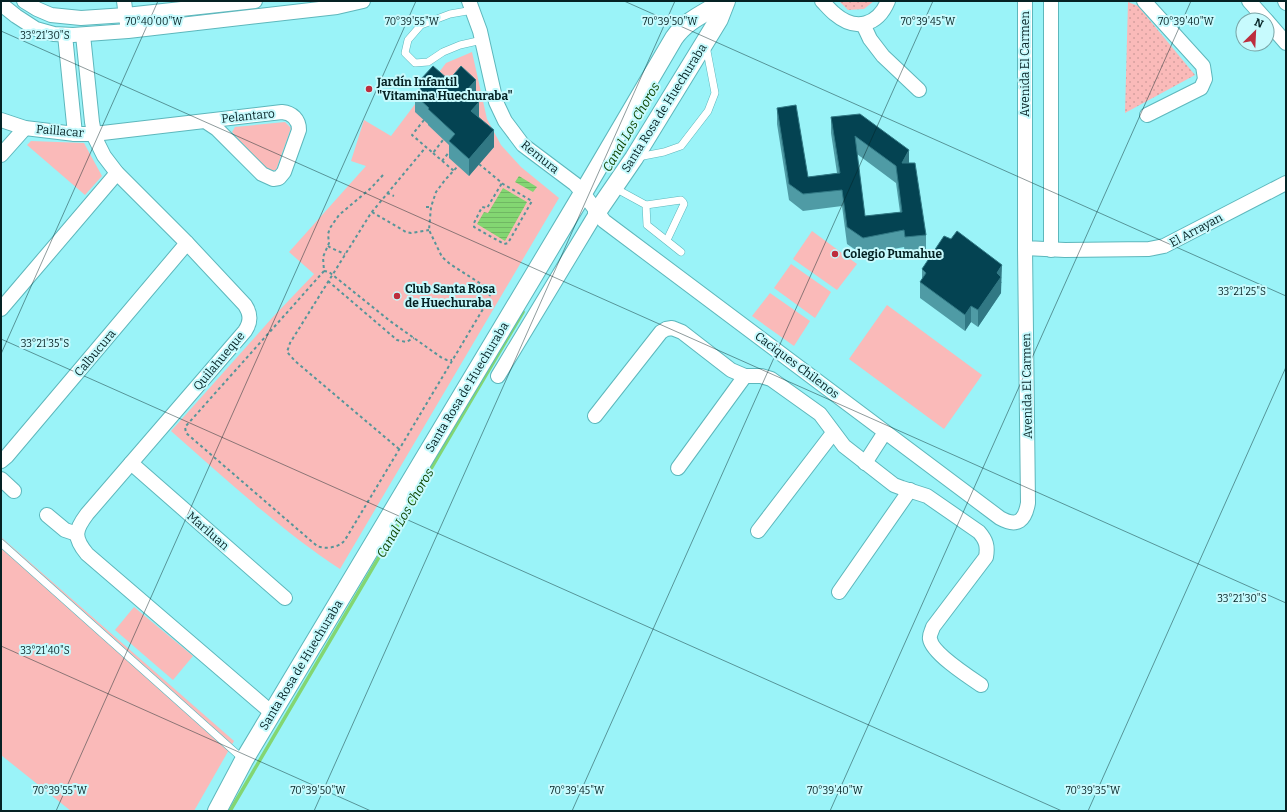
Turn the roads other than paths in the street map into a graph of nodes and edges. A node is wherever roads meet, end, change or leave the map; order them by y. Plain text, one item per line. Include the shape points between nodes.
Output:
1 (24, 1) edge
2 (124, 1) edge
3 (255, 1) edge
4 (363, 1) edge
5 (725, 1) edge
6 (822, 1) edge
7 (888, 1) edge
8 (1025, 1) edge
9 (1051, 1) edge
10 (1144, 1) edge
11 (1249, 1) edge
12 (1, 4) edge
13 (471, 6) edge
14 (1258, 12) edge
15 (126, 15) junction
16 (863, 24) junction
17 (128, 31) junction
18 (1275, 31) edge
19 (65, 35) junction
20 (83, 35) junction
21 (674, 38) junction
22 (482, 40) junction
23 (705, 42) junction
24 (1286, 43) edge
25 (694, 60) junction
26 (919, 90) dead end
27 (1148, 115) dead end
28 (1, 120) edge
29 (205, 121) junction
30 (25, 128) junction
31 (75, 134) junction
32 (94, 134) junction
33 (1, 155) edge
34 (634, 158) junction
35 (117, 173) junction
36 (1286, 182) edge
37 (613, 187) junction
38 (583, 193) junction
39 (646, 206) junction
40 (596, 212) junction
41 (667, 240) junction
42 (187, 244) junction
43 (1025, 248) junction
44 (1051, 250) junction
45 (681, 252) dead end
46 (1, 309) edge
47 (498, 376) dead end
48 (745, 376) junction
49 (595, 416) dead end
50 (886, 432) junction
51 (834, 433) junction
52 (1, 461) edge
53 (131, 463) junction
54 (865, 463) junction
55 (678, 468) dead end
56 (1, 479) edge
57 (910, 490) junction
58 (14, 491) dead end
59 (47, 515) dead end
60 (1020, 521) joint
61 (758, 531) dead end
62 (77, 534) junction
63 (1, 543) edge
64 (838, 592) dead end
65 (285, 598) dead end
66 (981, 685) dead end
67 (272, 713) junction
68 (244, 760) junction
69 (217, 811) edge

1 - 15 street via 59,17
2 - 15 street
3 - 15 street
4 - 17 street via 337,7
5 - 21 street, Santa Rosa de Huechuraba via 688,23
5 - 23 street, Santa Rosa de Huechuraba via 719,19
6 - 16 street via 836,15 852,24
7 - 16 street via 884,11 874,20
8 - 43 street, Avenida El Carmen
9 - 44 street
10 - 27 street via 1203,66 1205,79 1201,88
11 - 14 street
12 - 19 street via 36,29
13 - 22 street, Remura
13 - 22 lane via 421,25 408,40 405,53 415,63 428,62 460,45
15 - 17 street
16 - 26 street via 882,56
17 - 20 street
18 - 24 street
19 - 20 street
19 - 31 street
20 - 32 street, Quilahueque
21 - 25 street via 683,38 691,42
21 - 38 street, Santa Rosa de Huechuraba
22 - 38 street, Remura via 496,102 511,130 531,152 575,184
23 - 25 street, Santa Rosa de Huechuraba
23 - 34 lane via 715,93 708,111 682,146
25 - 34 street, Santa Rosa de Huechuraba
28 - 30 street, Paillacar
29 - 29 street, Pelantaro via 218,129 262,174 273,179 279,178 284,172 299,133 296,120 286,113
29 - 32 street, Pelantaro
30 - 31 street, Paillacar
30 - 33 street, Paillacar
31 - 32 street, Paillacar
32 - 35 street, Quilahueque via 104,156
34 - 37 street, Santa Rosa de Huechuraba
35 - 42 street, Quilahueque
35 - 46 street
36 - 44 street, El Arrayan via 1164,246 1149,249
37 - 39 lane
37 - 40 street, Santa Rosa de Huechuraba
38 - 40 street, Caciques Chilenos
38 - 67 street, Santa Rosa de Huechuraba
39 - 41 lane via 647,225
39 - 41 lane via 681,200 684,202
40 - 47 street, Santa Rosa de Huechuraba
40 - 50 street, Caciques Chilenos via 604,221
41 - 45 lane
42 - 52 street, Calbucura
42 - 53 street, Quilahueque via 245,305 250,321 245,331
43 - 44 street
43 - 60 street, Avenida El Carmen via 1028,502 1025,517
48 - 49 street via 731,370 682,332 666,329
48 - 51 street via 771,379 820,414
48 - 55 street
50 - 54 street
50 - 60 street, Caciques Chilenos via 1006,522
51 - 54 street via 844,446
51 - 61 street
53 - 62 street, Quilahueque via 87,514 79,525
53 - 65 street, Mariluan
54 - 57 street via 894,485
56 - 58 street
57 - 64 street
57 - 66 street via 927,496 979,532 987,544 986,557 930,634 933,646 942,656
59 - 62 street via 65,530
62 - 67 street via 79,544 87,554
63 - 68 lane
67 - 68 street, Santa Rosa de Huechuraba
68 - 69 street, Santa Rosa de Huechuraba

